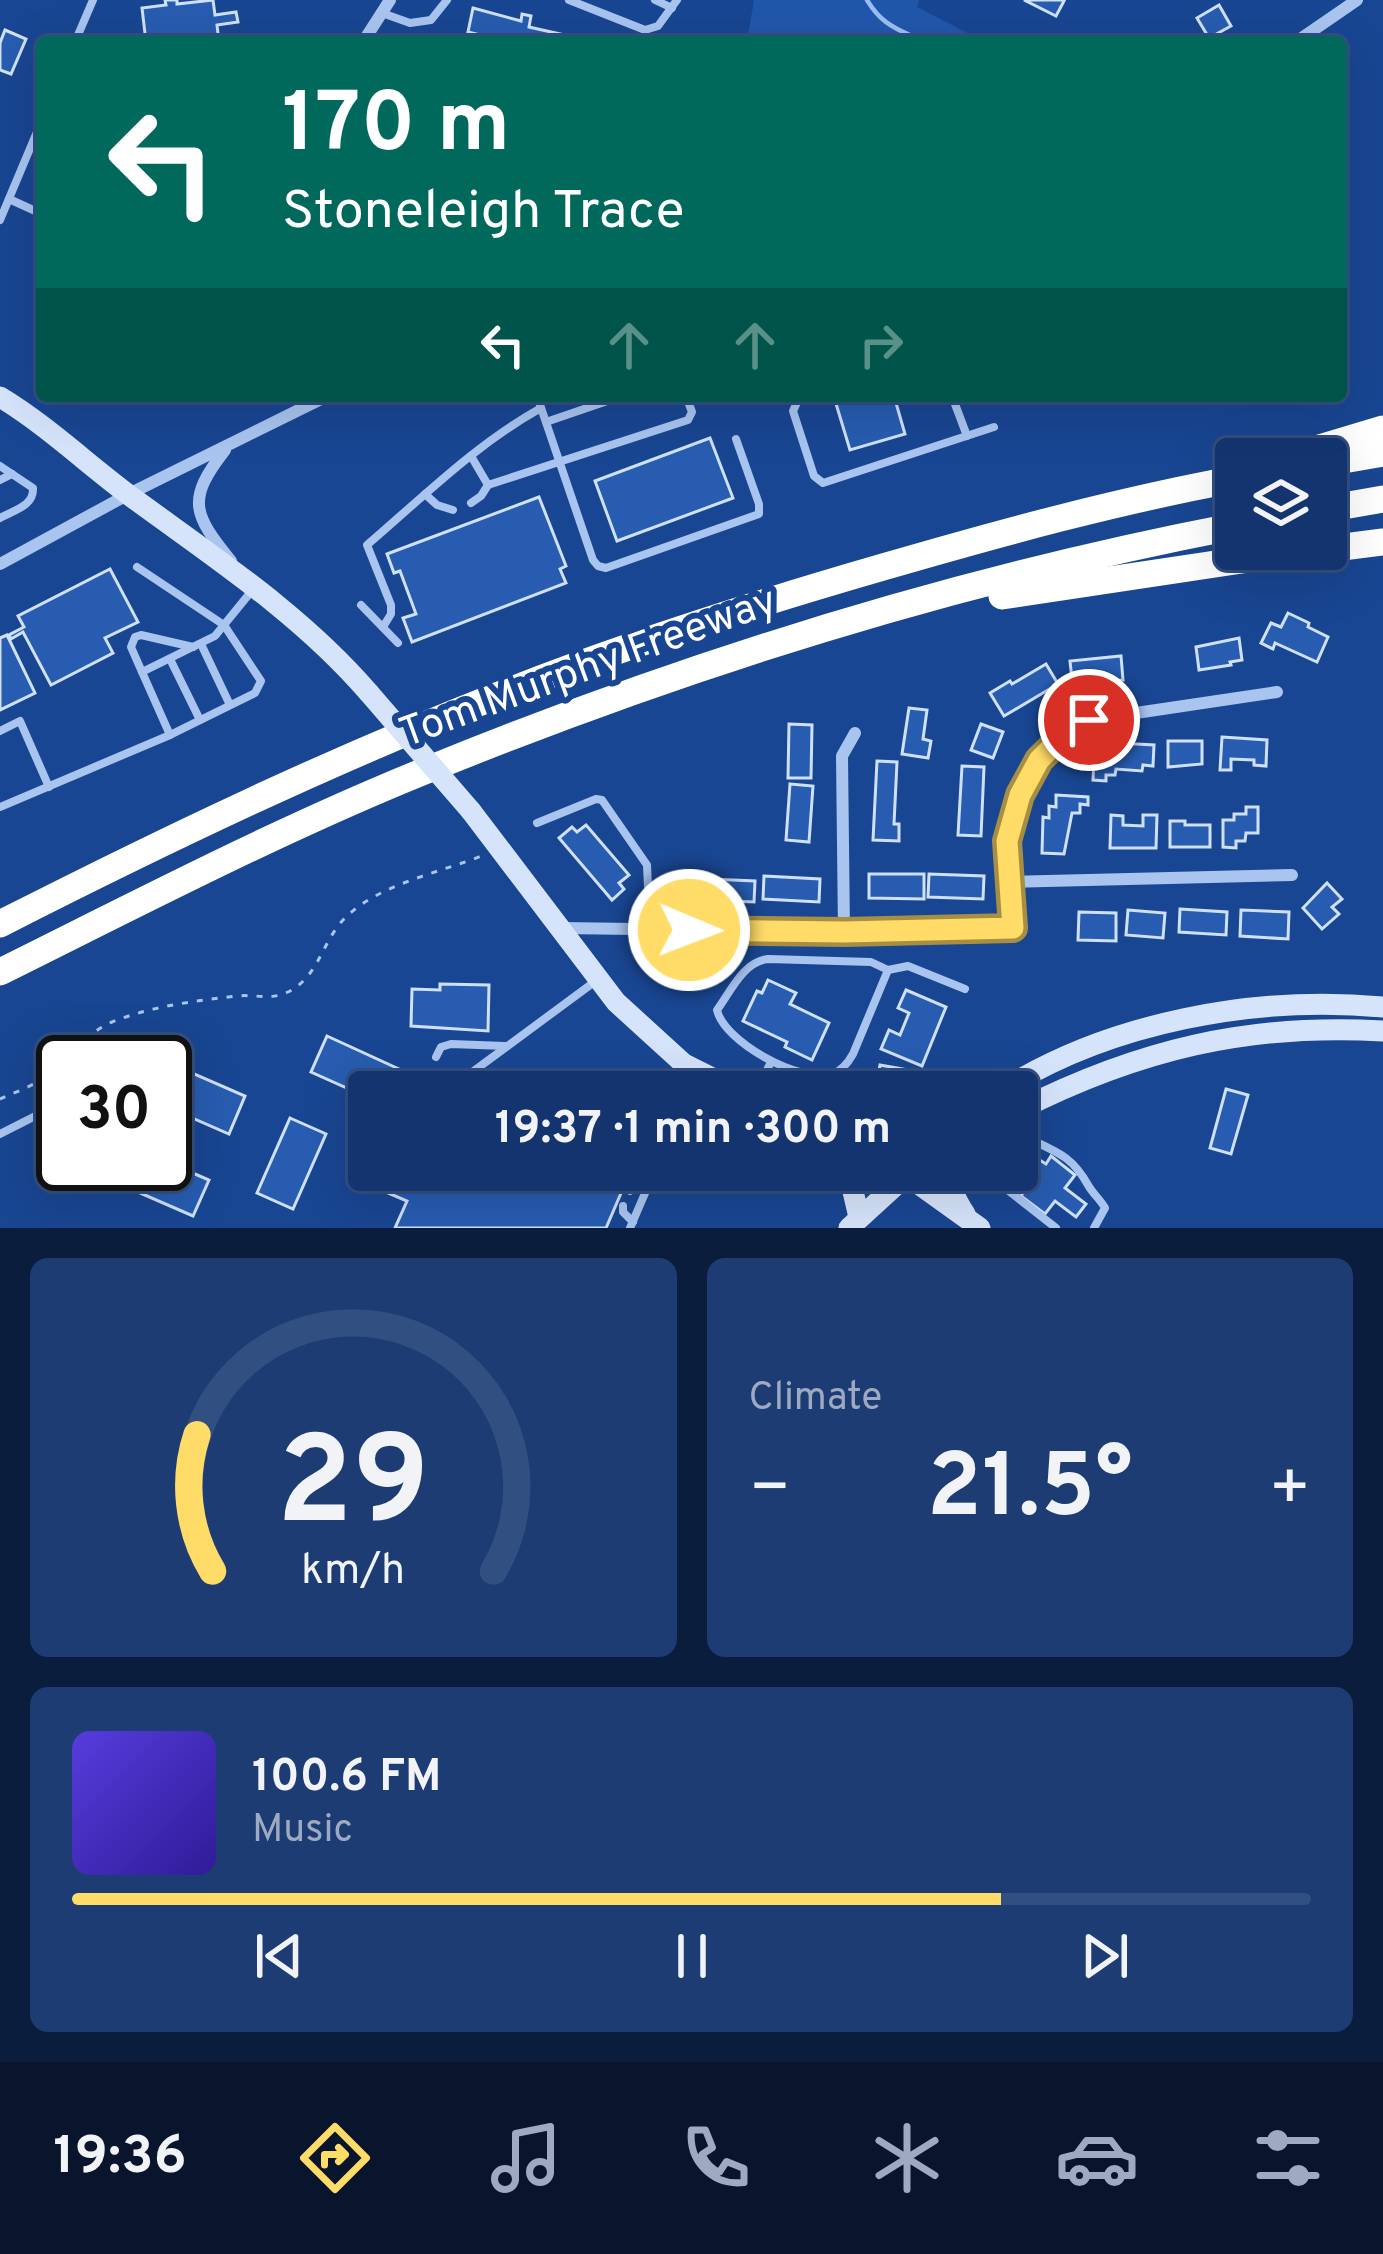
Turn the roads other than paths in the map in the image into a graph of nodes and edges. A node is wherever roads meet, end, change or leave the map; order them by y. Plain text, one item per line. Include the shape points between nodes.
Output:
1 (93, 0) edge
2 (390, 0) edge
3 (447, 0) edge
4 (569, 0) edge
5 (655, 0) edge
6 (1358, 0) edge
7 (675, 4) edge
8 (381, 13) junction
9 (78, 36) edge
10 (367, 36) edge
11 (1305, 36) edge
12 (36, 135) edge
13 (9, 200) junction
14 (36, 211) edge
15 (0, 220) edge
16 (0, 397) edge
17 (315, 402) edge
18 (539, 402) edge
19 (604, 402) edge
20 (688, 402) edge
21 (797, 402) edge
22 (954, 402) edge
23 (541, 408) junction
24 (546, 422) junction
25 (994, 427) dead end
26 (1383, 429) edge
27 (967, 436) junction
28 (736, 439) dead end
29 (1347, 440) edge
30 (230, 445) junction
31 (1383, 453) edge
32 (471, 456) junction
33 (1347, 459) edge
34 (560, 463) junction
35 (0, 466) edge
36 (12, 474) junction
37 (0, 480) edge
38 (1215, 483) edge
39 (488, 485) junction
40 (129, 494) junction
41 (424, 494) junction
42 (1383, 499) edge
43 (471, 503) dead end
44 (1347, 505) edge
45 (452, 510) dead end
46 (0, 518) edge
47 (1215, 530) edge
48 (1383, 542) edge
49 (0, 564) edge
50 (137, 567) dead end
51 (251, 584) junction
52 (361, 604) dead end
53 (868, 616) junction
54 (224, 625) junction
55 (383, 627) junction
56 (398, 643) dead end
57 (198, 646) junction
58 (170, 658) junction
59 (142, 672) junction
60 (1277, 692) dead end
61 (230, 705) junction
62 (200, 720) junction
63 (0, 731) edge
64 (855, 733) dead end
65 (170, 735) junction
66 (49, 787) junction
67 (0, 808) edge
68 (537, 823) dead end
69 (1292, 875) dead end
70 (1010, 882) junction
71 (0, 924) edge
72 (560, 928) junction
73 (650, 929) junction
74 (844, 932) junction
75 (888, 970) junction
76 (0, 972) edge
77 (598, 979) junction
78 (965, 989) dead end
79 (1383, 1007) edge
80 (1383, 1031) edge
81 (507, 1046) junction
82 (436, 1057) dead end
83 (772, 1063) junction
84 (472, 1071) edge
85 (683, 1071) edge
86 (768, 1071) edge
87 (1037, 1071) edge
88 (1038, 1101) edge
89 (36, 1116) edge
90 (0, 1134) edge
91 (1038, 1143) edge
92 (646, 1191) edge
93 (850, 1191) edge
94 (887, 1191) edge
95 (934, 1191) edge
96 (953, 1191) edge
97 (1009, 1191) edge
98 (623, 1206) dead end
99 (854, 1222) edge
100 (975, 1224) edge
101 (632, 1225) edge
102 (1056, 1228) edge
103 (1094, 1228) edge

1 - 9 lane
2 - 8 street
3 - 8 lane via 431,20
4 - 7 lane via 645,30
5 - 7 lane
6 - 11 street
8 - 10 street
12 - 13 lane
13 - 14 lane
13 - 15 lane
16 - 40 street
17 - 30 street
18 - 23 lane
19 - 24 lane
20 - 34 lane via 688,420
21 - 27 lane via 793,411 823,483
22 - 27 lane
23 - 24 lane
23 - 32 lane
24 - 34 lane
25 - 27 lane
26 - 29 highway
28 - 34 lane via 758,514 606,568 592,560
30 - 40 street
30 - 51 street via 197,499 205,529
31 - 33 highway
32 - 39 lane
32 - 41 lane
34 - 39 lane
35 - 36 lane
36 - 37 lane
36 - 46 lane via 34,496
38 - 71 highway, Tom Murphy Freeway via 977,539 641,642 328,766
39 - 43 lane
40 - 49 street
40 - 51 street
41 - 45 lane
41 - 55 lane via 367,545 391,605
42 - 44 highway
47 - 53 highway, Tom Murphy Freeway
48 - 53 highway
50 - 54 lane
51 - 54 lane
51 - 72 street, bridge via 369,693
52 - 55 lane
53 - 76 highway, Tom Murphy Freeway via 424,771
54 - 57 lane
54 - 61 lane via 261,681
55 - 56 lane
57 - 58 lane
57 - 59 lane via 135,637
57 - 61 lane
58 - 59 lane
58 - 62 lane
59 - 65 lane
60 - 70 street via 1089,720 1061,738 1020,795 1007,841
61 - 62 lane
62 - 65 lane
63 - 66 lane via 20,721
64 - 74 street via 842,756
65 - 66 lane
66 - 67 lane
68 - 73 lane via 602,800 646,865
69 - 70 street
70 - 74 street via 1013,928
72 - 73 street
72 - 77 street
73 - 74 street
75 - 78 lane via 908,966
75 - 83 lane via 846,1065 824,1076
75 - 83 lane via 871,962 754,961 717,1010 728,1031
77 - 81 lane
77 - 85 street
79 - 87 street via 1295,1004 1216,1013
80 - 88 street via 1210,1040 1132,1060
81 - 82 lane via 451,1044
81 - 84 lane
83 - 86 lane
89 - 90 lane
91 - 103 lane via 1081,1170 1101,1200
92 - 101 lane
93 - 99 street
94 - 99 street
95 - 100 street
96 - 100 street
97 - 102 lane
98 - 101 lane

